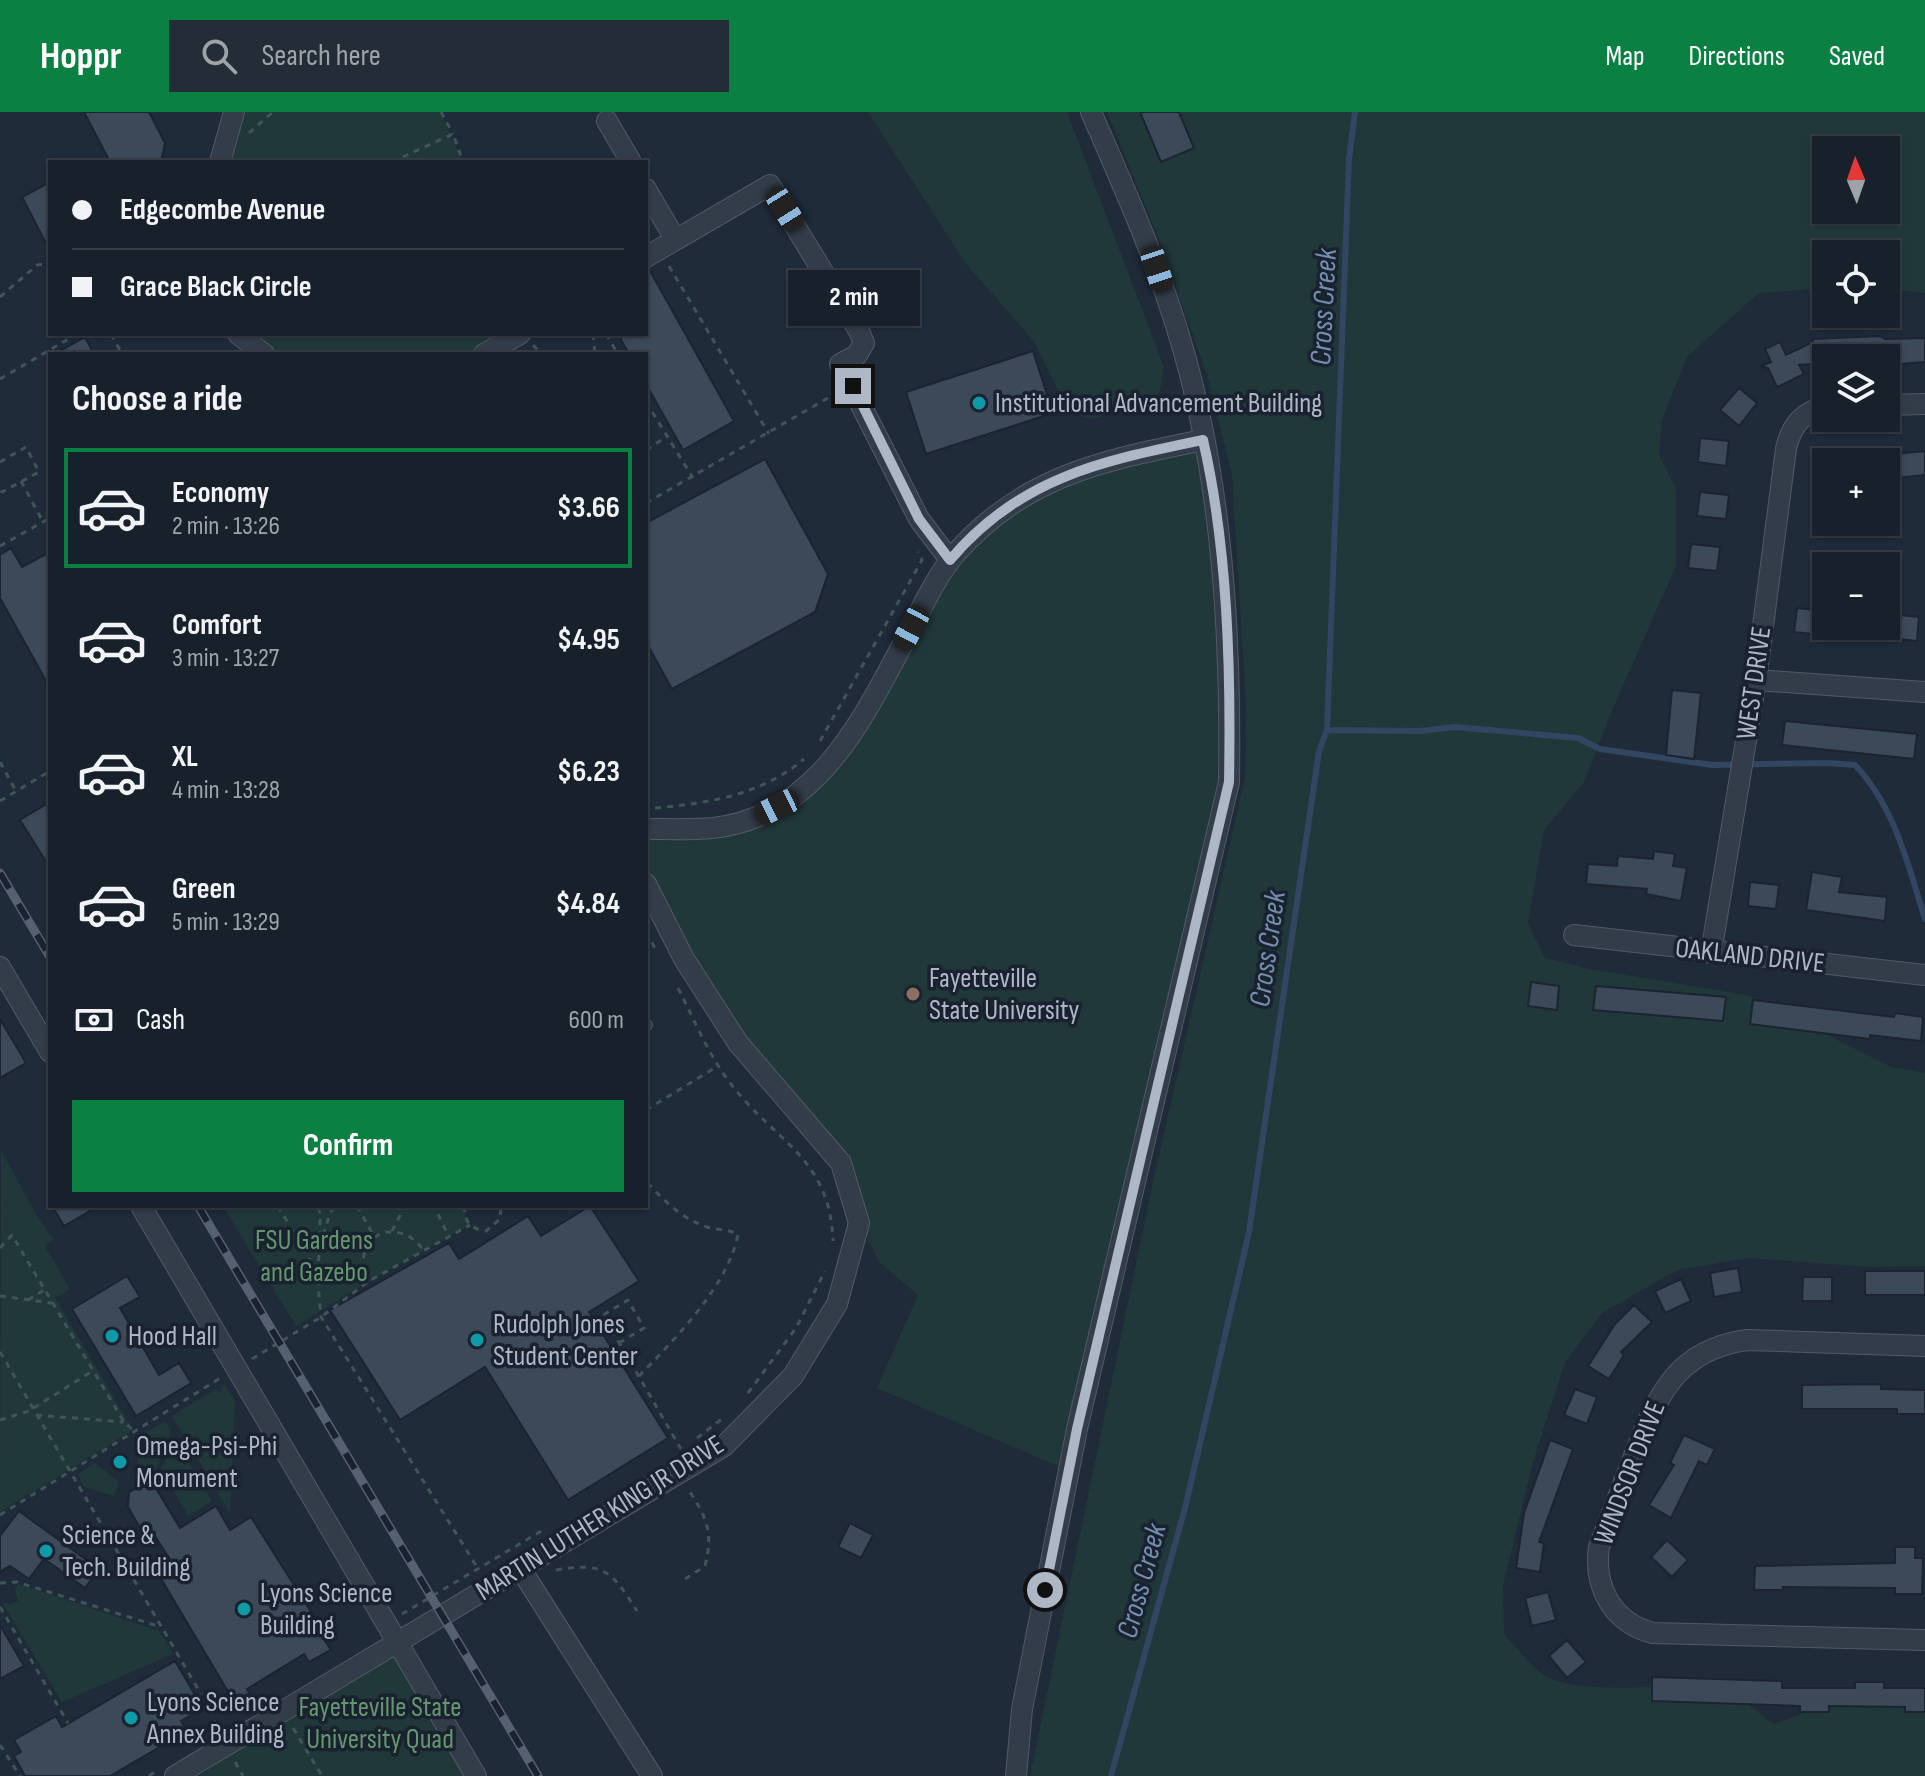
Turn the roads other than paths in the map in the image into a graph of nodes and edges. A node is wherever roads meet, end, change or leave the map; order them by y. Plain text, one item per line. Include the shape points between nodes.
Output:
1 (234, 112) edge
2 (1091, 112) edge
3 (607, 121) dead end
4 (221, 160) edge
5 (630, 160) edge
6 (648, 192) edge
7 (675, 239) junction
8 (648, 256) edge
9 (241, 336) edge
10 (525, 338) edge
11 (261, 352) edge
12 (488, 352) edge
13 (1925, 404) edge
14 (1900, 405) edge
15 (1812, 412) edge
16 (1203, 440) junction
17 (950, 560) junction
18 (1756, 680) junction
19 (1925, 692) edge
20 (648, 829) edge
21 (648, 888) edge
22 (1574, 935) dead end
23 (1711, 953) junction
24 (0, 967) edge
25 (1925, 975) edge
26 (48, 1049) edge
27 (142, 1208) edge
28 (1925, 1346) edge
29 (524, 1557) junction
30 (392, 1633) junction
31 (1925, 1640) edge
32 (168, 1772) edge
33 (476, 1776) edge
34 (652, 1776) edge
35 (1016, 1776) edge

1 - 4 street
2 - 16 street via 1157,269 1183,350
3 - 5 street
6 - 7 street
7 - 8 street
7 - 17 street via 770,185 859,331 864,343 857,355 840,364 919,519
9 - 11 street
10 - 12 street
13 - 14 street
15 - 18 street, WEST DRIVE via 1794,425 1786,449
16 - 17 street via 1096,463 1054,480 1014,503
16 - 35 street via 1213,484 1224,604 1229,782 1077,1429 1022,1709
17 - 20 street via 858,727 812,783 751,819 713,828
18 - 19 street
18 - 23 street, WEST DRIVE
21 - 29 street, MARTIN LUTHER KING JR DRIVE via 676,947 738,1043 841,1163 859,1223 837,1304 793,1376 724,1446
22 - 23 street, OAKLAND DRIVE
23 - 25 street, OAKLAND DRIVE
24 - 26 street
27 - 30 street
28 - 31 street, WINDSOR DRIVE via 1747,1340 1700,1356 1680,1370 1656,1400 1597,1559 1611,1607 1630,1624 1653,1633
29 - 30 street, MARTIN LUTHER KING JR DRIVE
29 - 34 street
30 - 32 street, MARTIN LUTHER KING JR DRIVE via 283,1711
30 - 33 street

